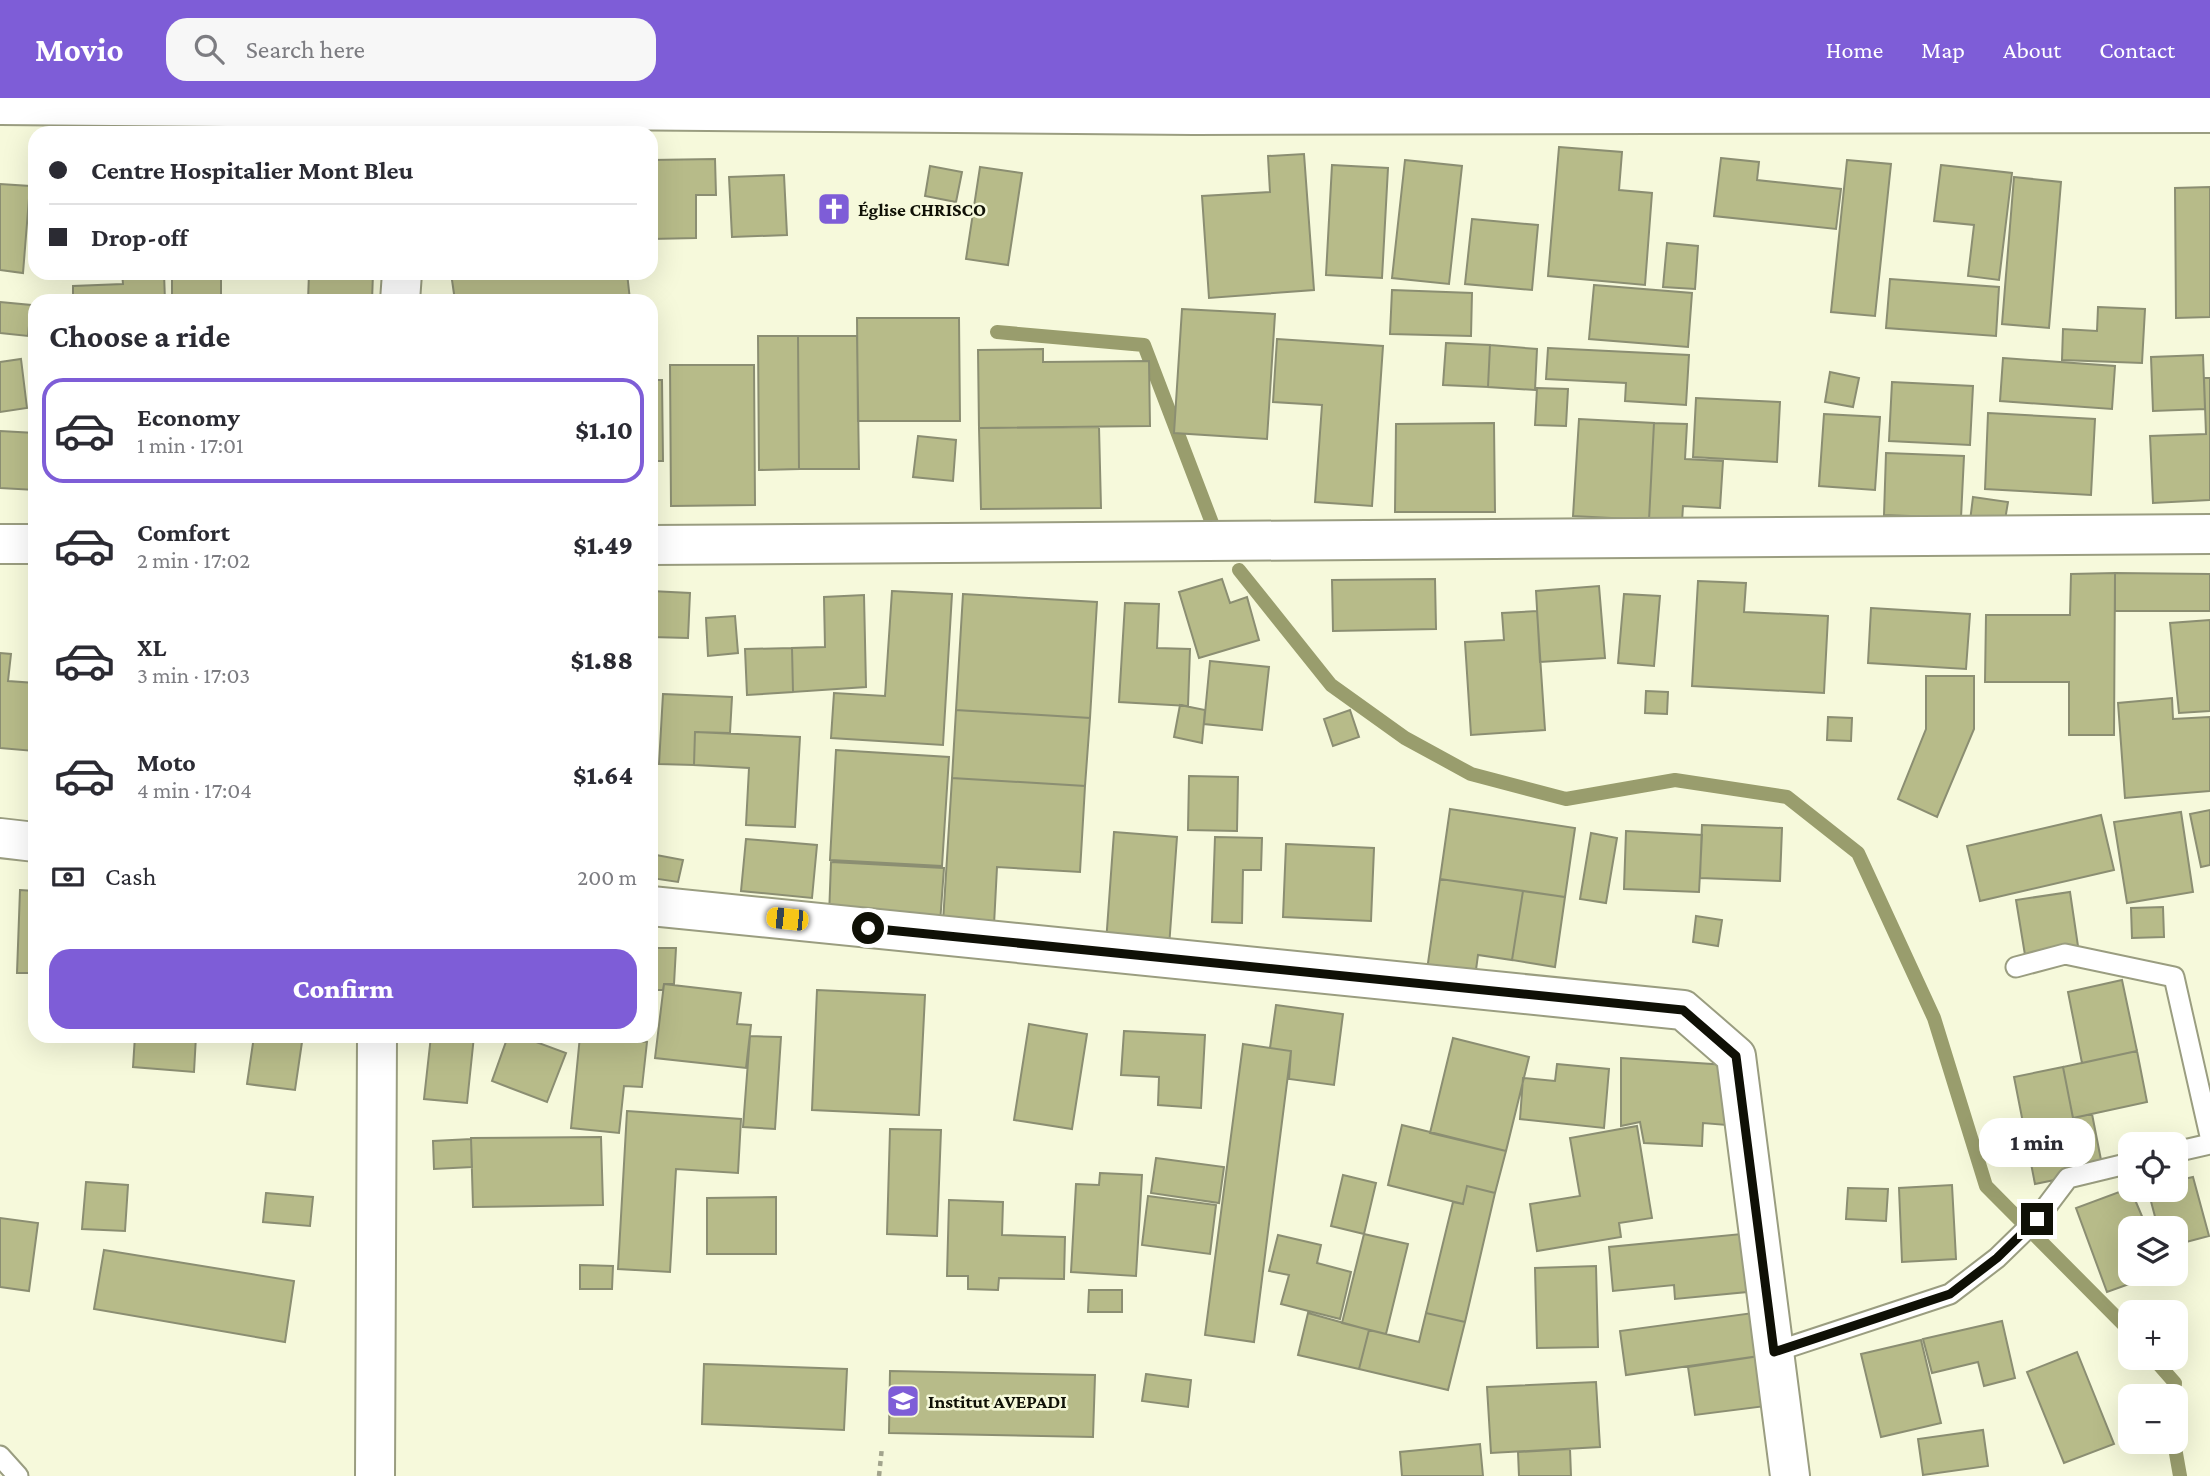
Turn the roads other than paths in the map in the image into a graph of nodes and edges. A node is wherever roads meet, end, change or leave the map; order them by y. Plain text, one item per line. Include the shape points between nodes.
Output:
1 (0, 105) edge
2 (1194, 106) edge
3 (411, 113) edge
4 (2210, 113) edge
5 (2210, 534) edge
6 (0, 544) edge
7 (28, 544) edge
8 (658, 545) edge
9 (0, 838) edge
10 (28, 841) edge
11 (658, 907) edge
12 (2016, 967) dead end
13 (377, 1043) edge
14 (2210, 1136) edge
15 (2210, 1144) edge
16 (2188, 1149) edge
17 (2118, 1166) edge
18 (1774, 1352) junction
19 (0, 1456) edge
20 (18, 1476) edge
21 (375, 1476) edge
22 (1790, 1476) edge

1 - 3 street
2 - 3 street
2 - 4 street
5 - 8 street
6 - 7 street
9 - 10 street
11 - 18 street via 1683,1010 1736,1056
12 - 14 lane via 2065,954 2174,977
13 - 21 street
15 - 16 lane
17 - 18 lane via 2068,1178 2037,1219 1950,1294
18 - 22 street
19 - 20 lane

